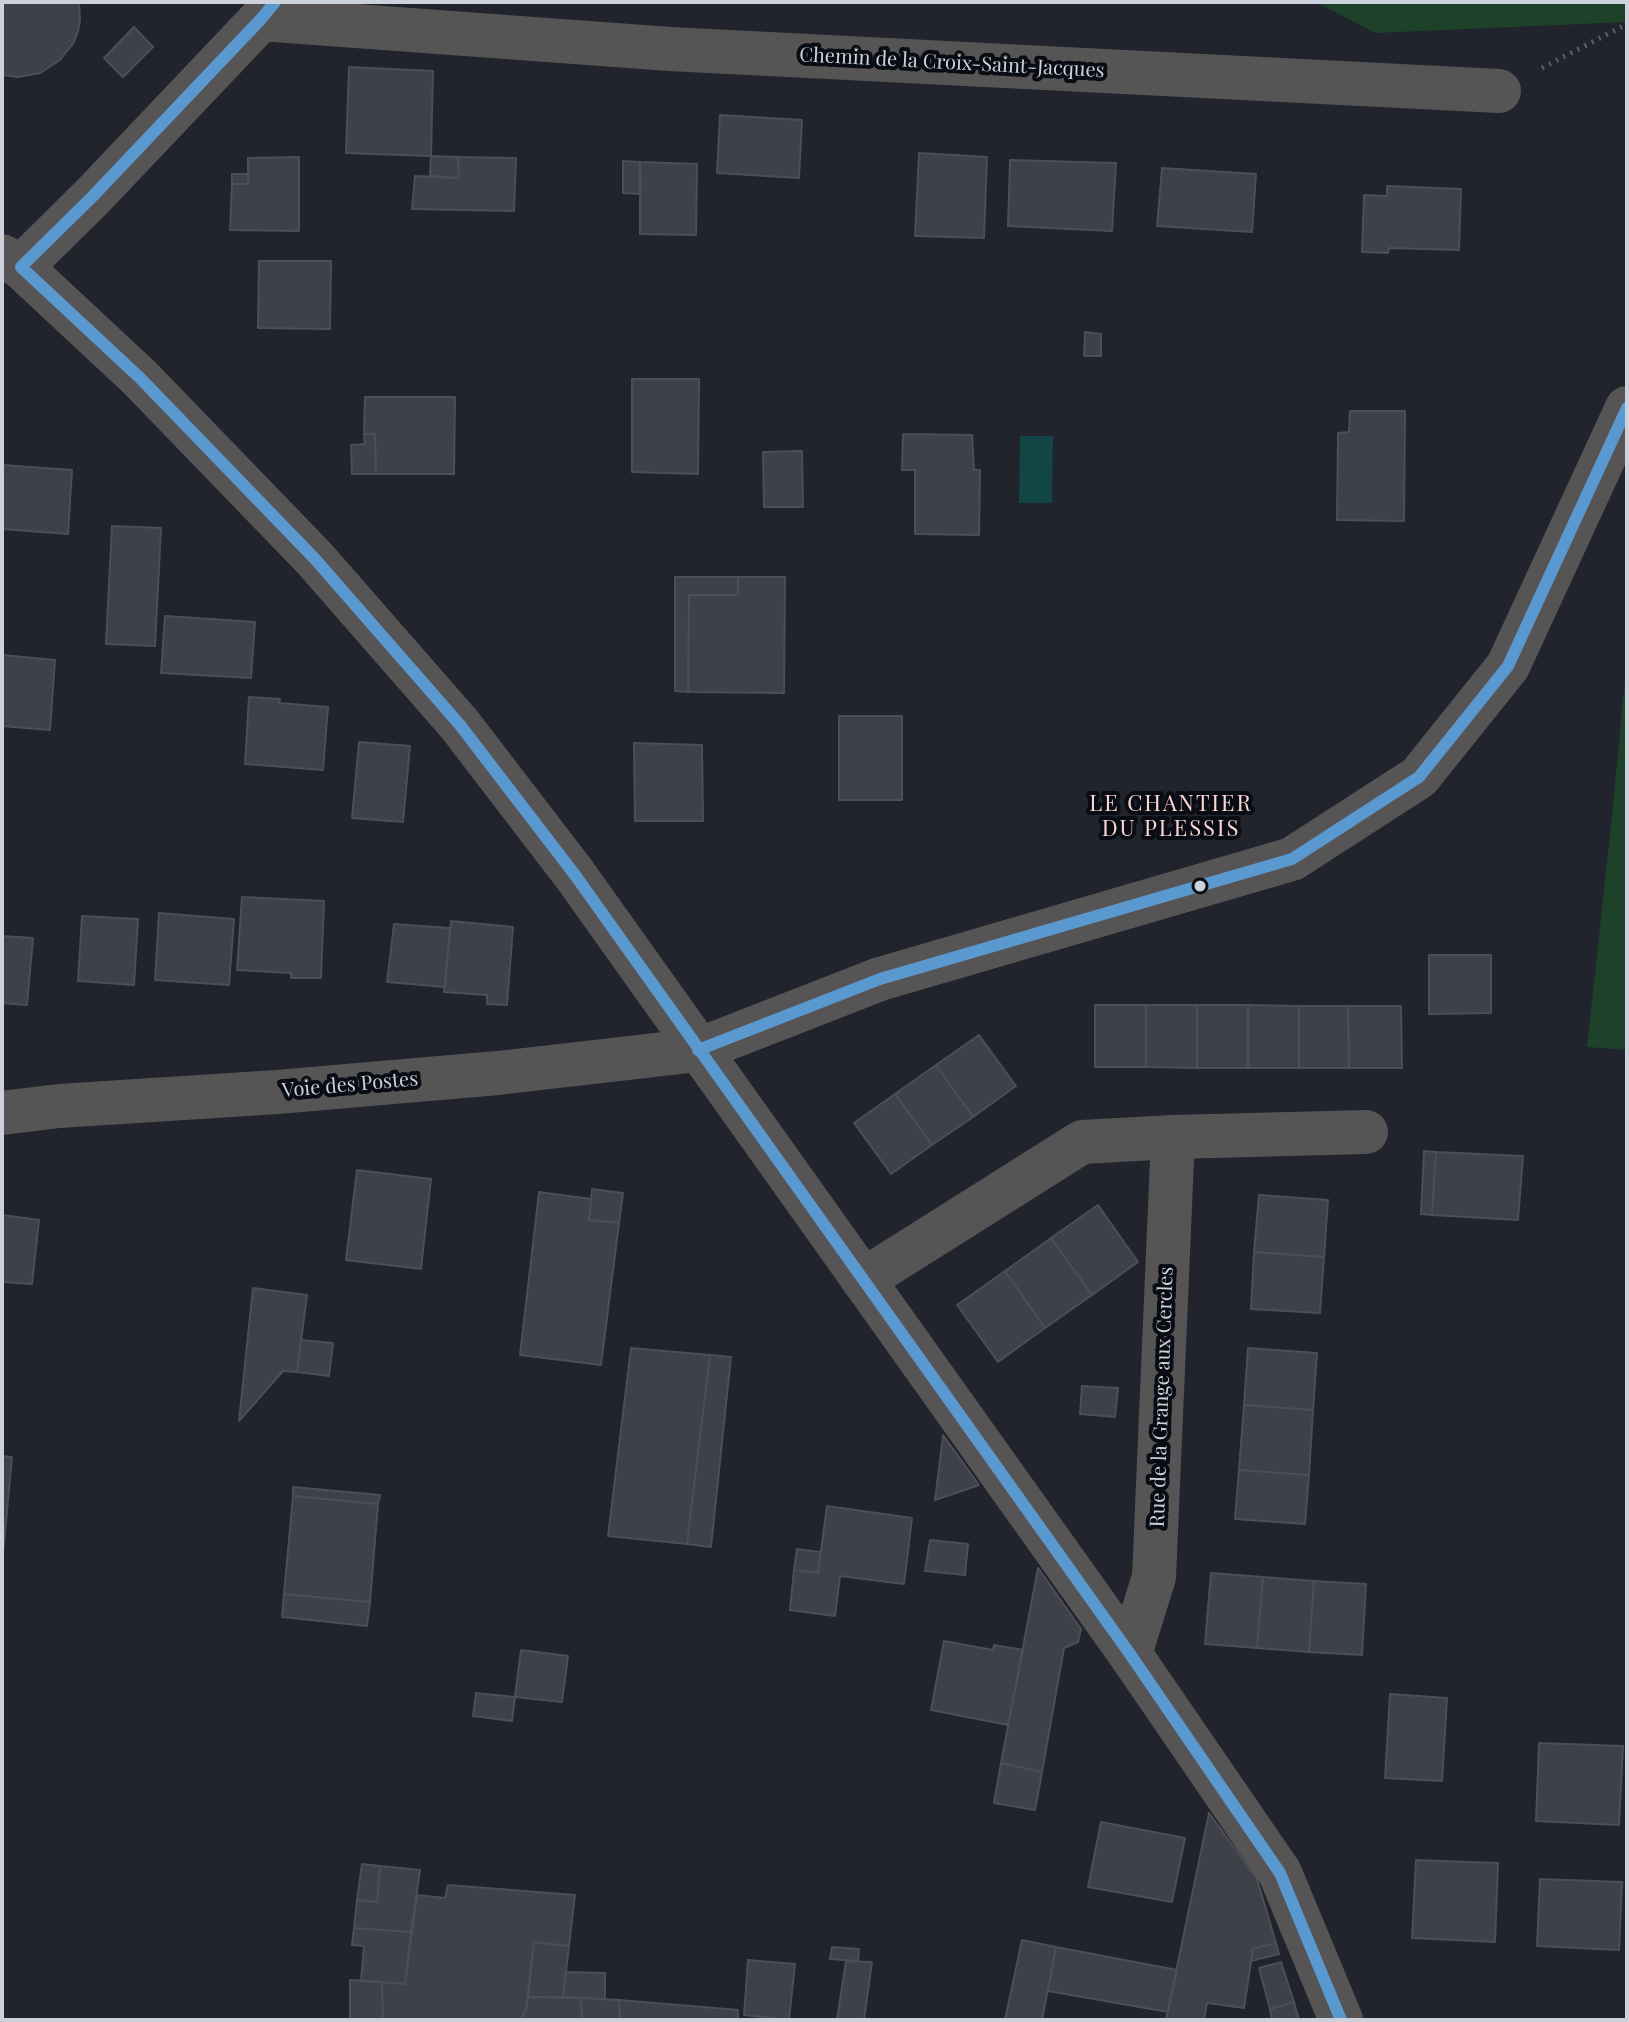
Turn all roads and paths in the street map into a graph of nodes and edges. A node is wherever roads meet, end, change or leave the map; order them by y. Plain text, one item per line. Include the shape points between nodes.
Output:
1 (268, 10) edge
2 (1627, 24) edge
3 (1499, 91) joint
4 (11, 261) edge
5 (1627, 408) edge
6 (698, 1050) junction
7 (2, 1113) edge
8 (1366, 1132) dead end
9 (1173, 1137) junction
10 (863, 1280) junction
11 (1130, 1654) junction
12 (1341, 2020) edge

1 - 3 street, Chemin de la Croix-Saint-Jacques via 670,49
1 - 4 street via 93,196
2 - 3 path
4 - 6 street via 140,378 315,559 460,725 575,875
5 - 6 street, Voie des Postes via 1508,666 1419,777 1292,859 880,979
6 - 7 street, Voie des Postes via 498,1073
6 - 10 street
8 - 9 street
9 - 10 street via 1082,1142
9 - 11 street, Rue de la Grange aux Cercles via 1154,1577
10 - 11 street
11 - 12 street via 1280,1873

